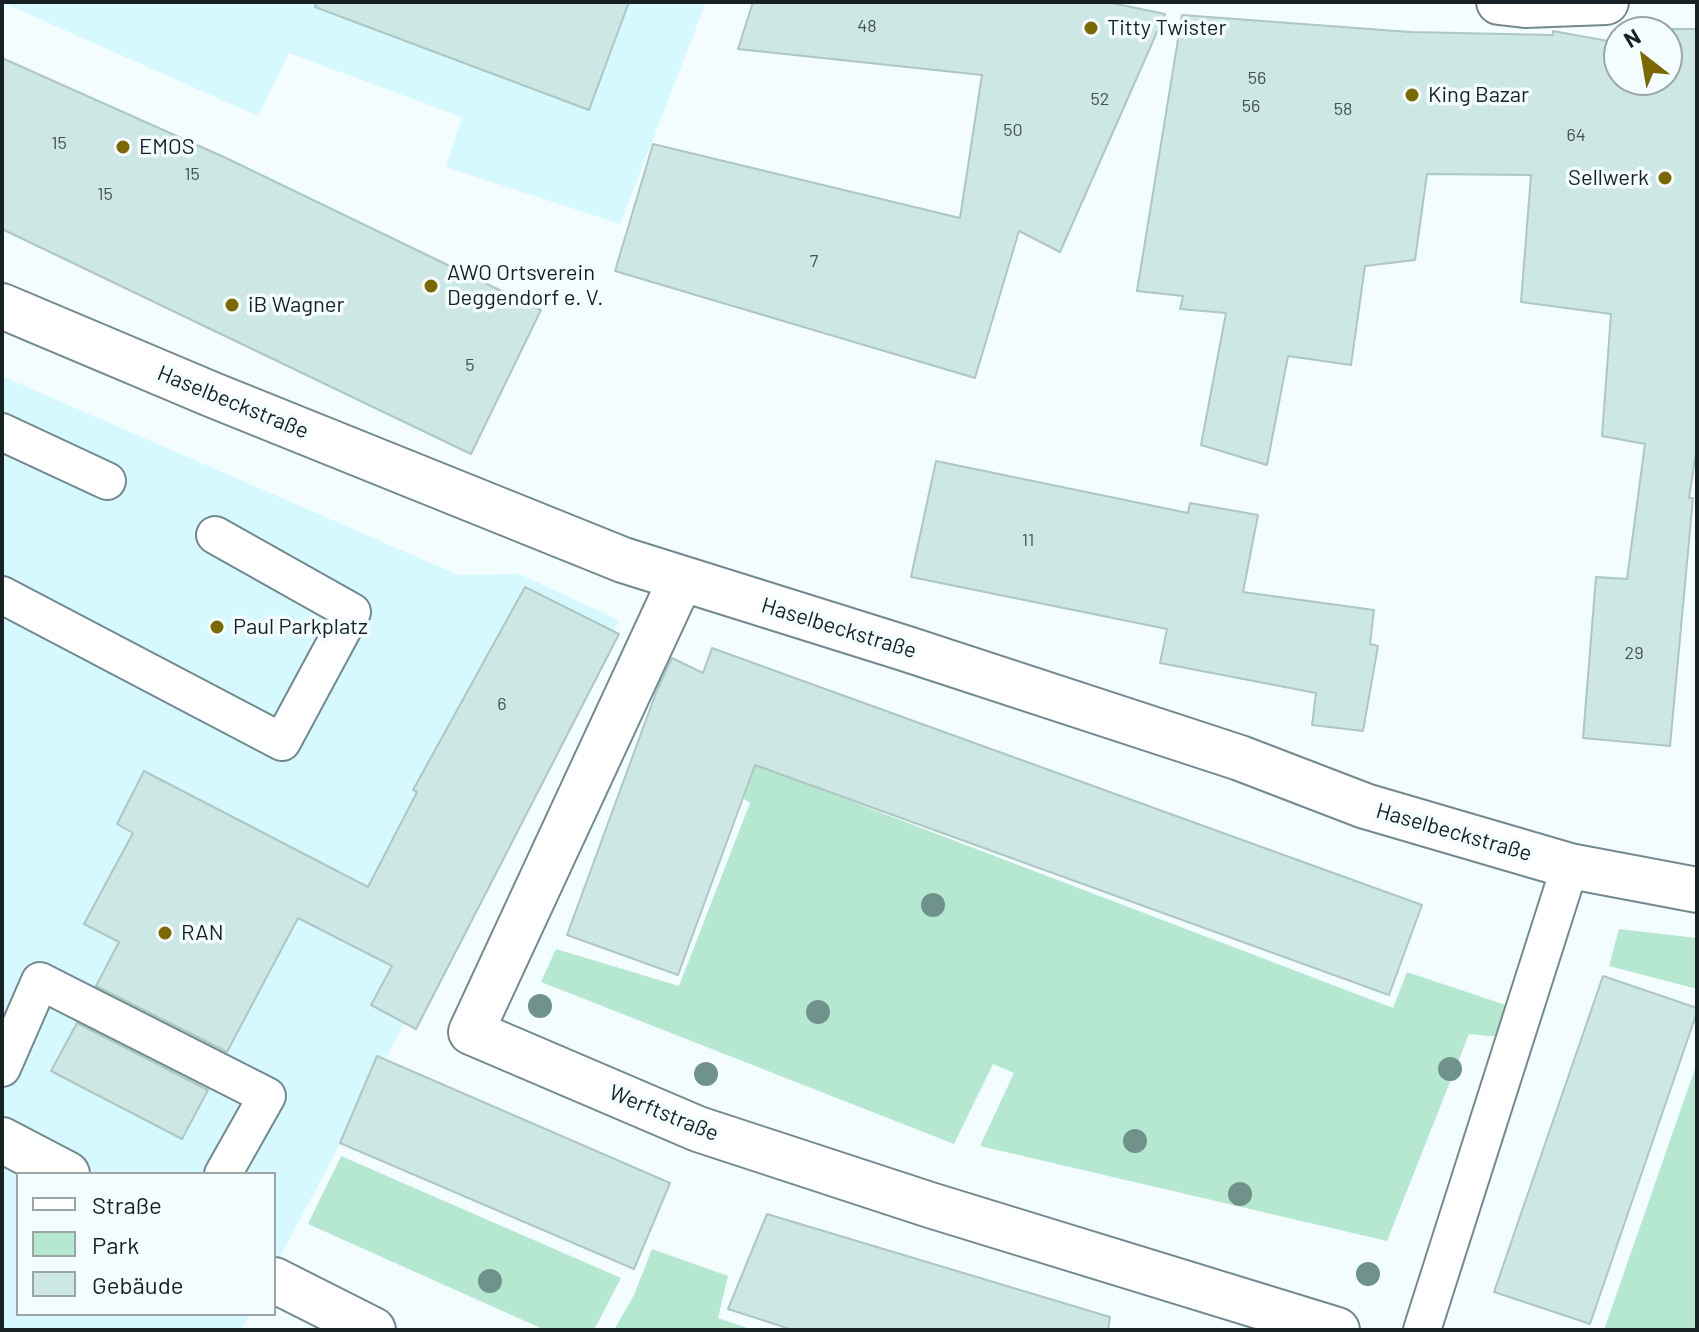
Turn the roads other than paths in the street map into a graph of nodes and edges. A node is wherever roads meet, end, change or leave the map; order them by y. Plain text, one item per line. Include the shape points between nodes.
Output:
1 (1499, 2) edge
2 (1606, 2) edge
3 (2, 306) edge
4 (2, 432) edge
5 (107, 481) dead end
6 (215, 535) dead end
7 (681, 579) junction
8 (2, 595) edge
9 (1570, 866) junction
10 (1697, 890) edge
11 (2, 1068) edge
12 (2, 1140) edge
13 (63, 1172) edge
14 (224, 1172) edge
15 (276, 1281) edge
16 (351, 1325) edge
17 (1337, 1330) edge
18 (1422, 1330) edge

1 - 2 street
3 - 7 street, Haselbeckstraße via 519,519
4 - 5 lane
6 - 8 lane via 352,612 282,742
7 - 9 street, Haselbeckstraße via 1240,758 1365,806
7 - 17 street, Werftstraße via 471,1032 698,1129
9 - 10 street, Haselbeckstraße
9 - 18 lane
11 - 14 lane via 40,981 267,1096
12 - 13 street
15 - 16 street

